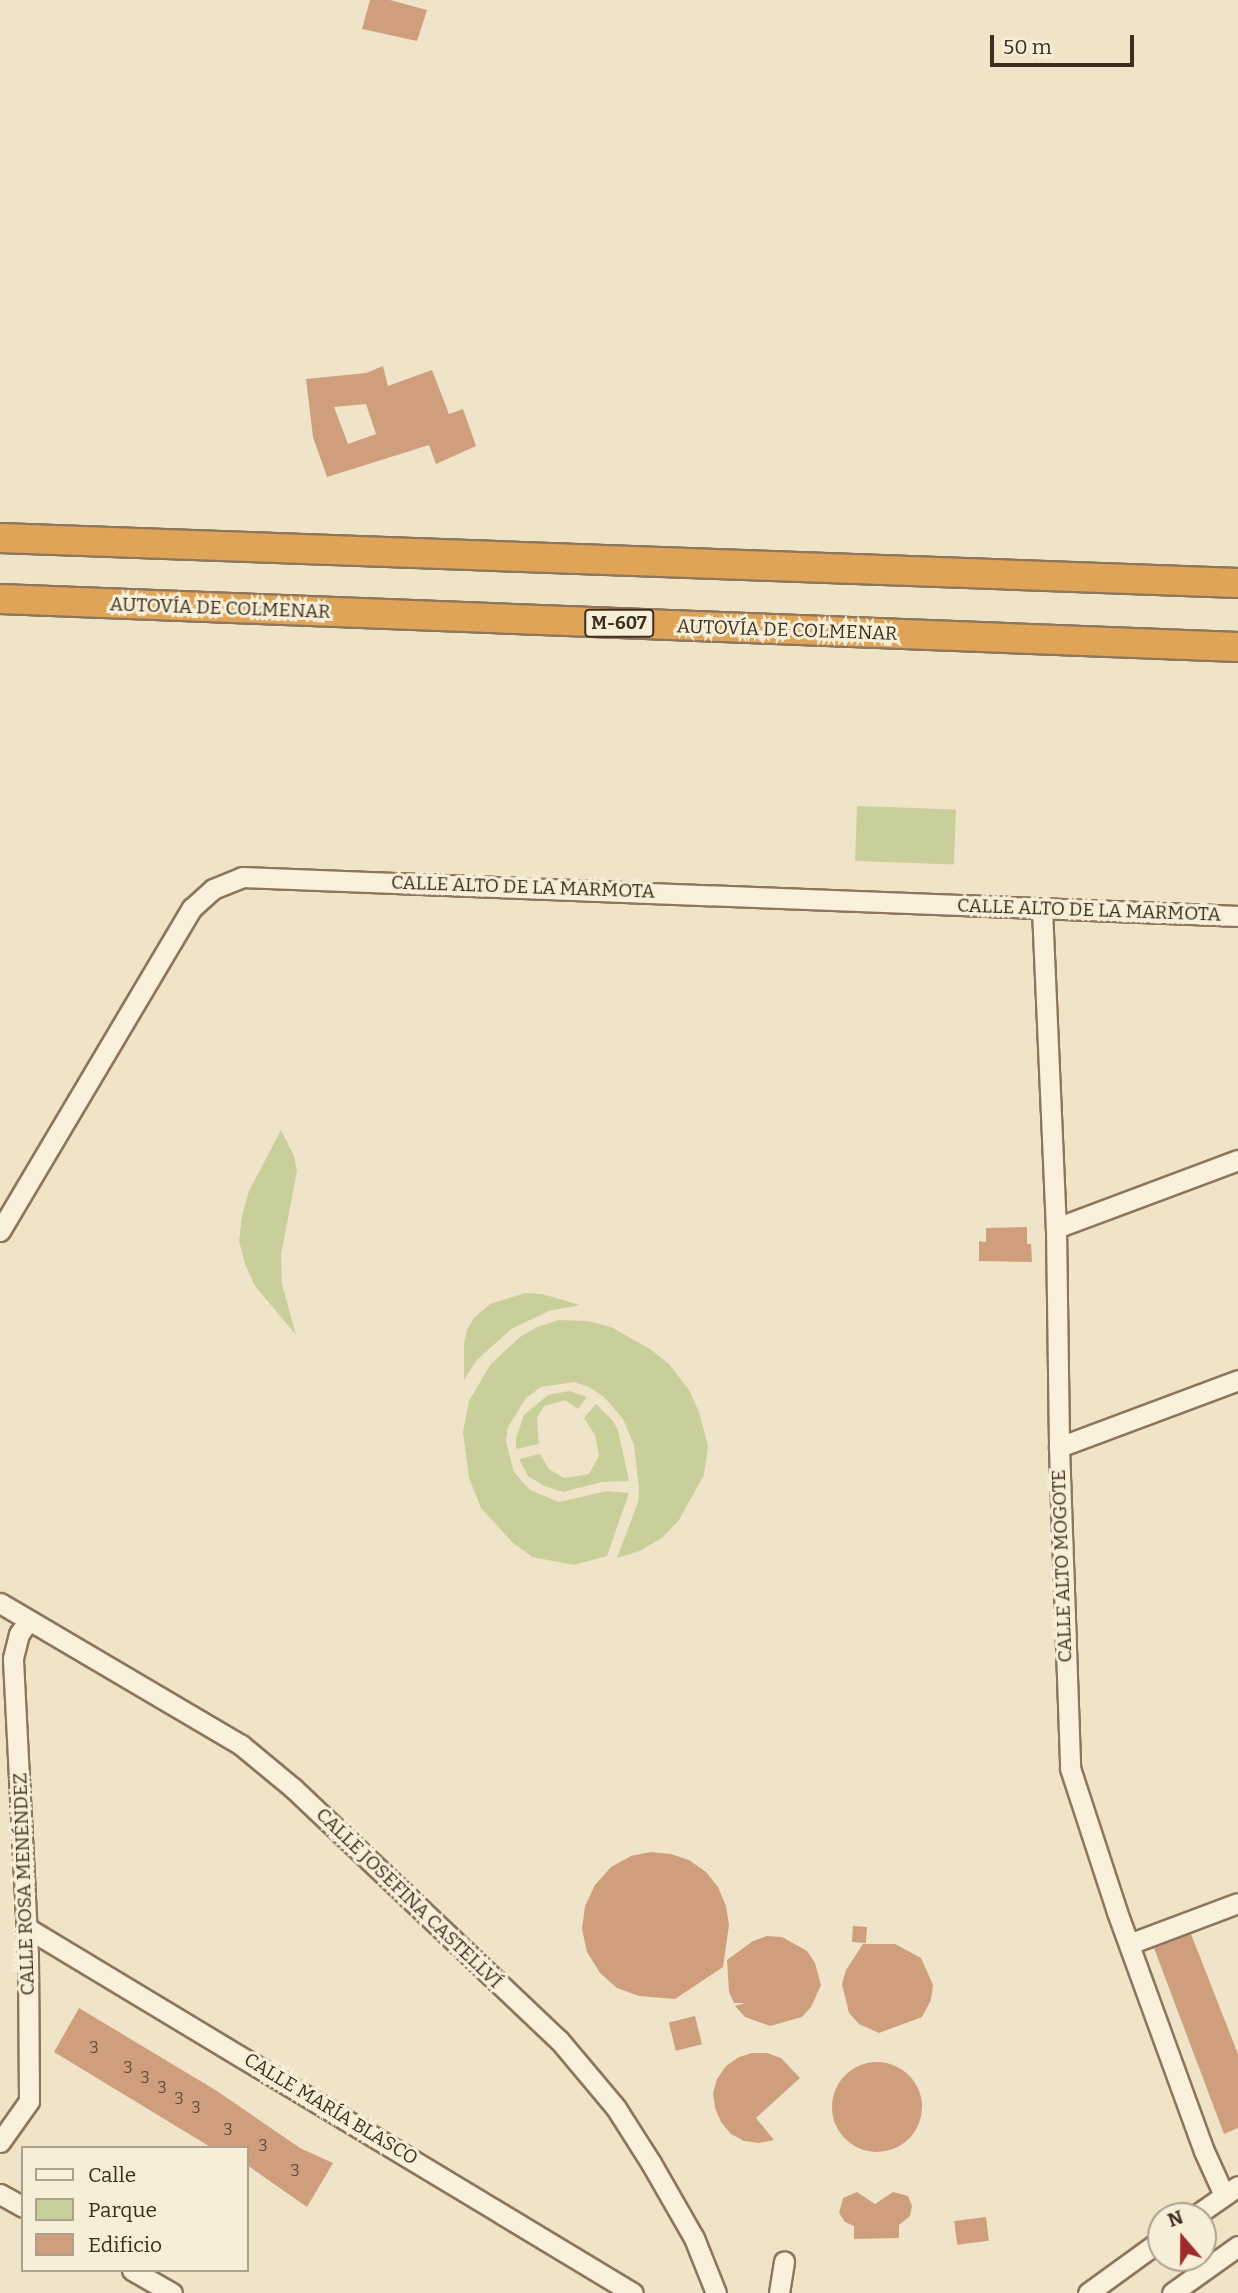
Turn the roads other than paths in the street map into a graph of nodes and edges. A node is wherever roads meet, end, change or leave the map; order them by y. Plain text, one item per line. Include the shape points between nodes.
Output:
1 (0, 538) edge
2 (1238, 583) edge
3 (0, 599) edge
4 (1238, 647) edge
5 (1042, 909) junction
6 (1238, 916) edge
7 (1238, 1160) edge
8 (1056, 1228) junction
9 (0, 1231) edge
10 (1238, 1380) edge
11 (1059, 1447) junction
12 (0, 1603) edge
13 (29, 1620) junction
14 (1238, 1903) edge
15 (27, 1928) junction
16 (1129, 1944) junction
17 (0, 2142) edge
18 (1231, 2190) edge
19 (0, 2194) edge
20 (1214, 2202) edge
21 (21, 2206) edge
22 (1238, 2246) edge
23 (1147, 2250) edge
24 (784, 2261) dead end
25 (135, 2272) edge
26 (172, 2293) edge
27 (633, 2293) edge
28 (716, 2293) edge
29 (779, 2293) edge
30 (1088, 2293) edge
31 (1173, 2293) edge

1 - 2 highway
3 - 4 highway, AUTOVÍA DE COLMENAR / M-607
5 - 6 street, CALLE ALTO DE LA MARMOTA
5 - 8 street, CALLE ALTO MOGOTE
5 - 9 street, CALLE ALTO DE LA MARMOTA via 566,888 242,877 227,881 192,908
7 - 8 street
8 - 11 street, CALLE ALTO MOGOTE
10 - 11 street
11 - 16 street, CALLE ALTO MOGOTE via 1070,1768
12 - 13 street, CALLE JOSEFINA CASTELLVÍ
13 - 15 street, CALLE ROSA MENÉNDEZ via 19,1634 13,1658
13 - 28 street, CALLE JOSEFINA CASTELLVÍ via 242,1745 559,2040 616,2108 651,2163 694,2238
14 - 16 street
15 - 17 street, CALLE ROSA MENÉNDEZ via 29,2101
15 - 27 street, CALLE MARÍA BLASCO
16 - 18 street, CALLE ALTO MOGOTE via 1204,2151
18 - 20 street
19 - 21 street
22 - 31 street
23 - 30 street
24 - 29 street
25 - 26 street

